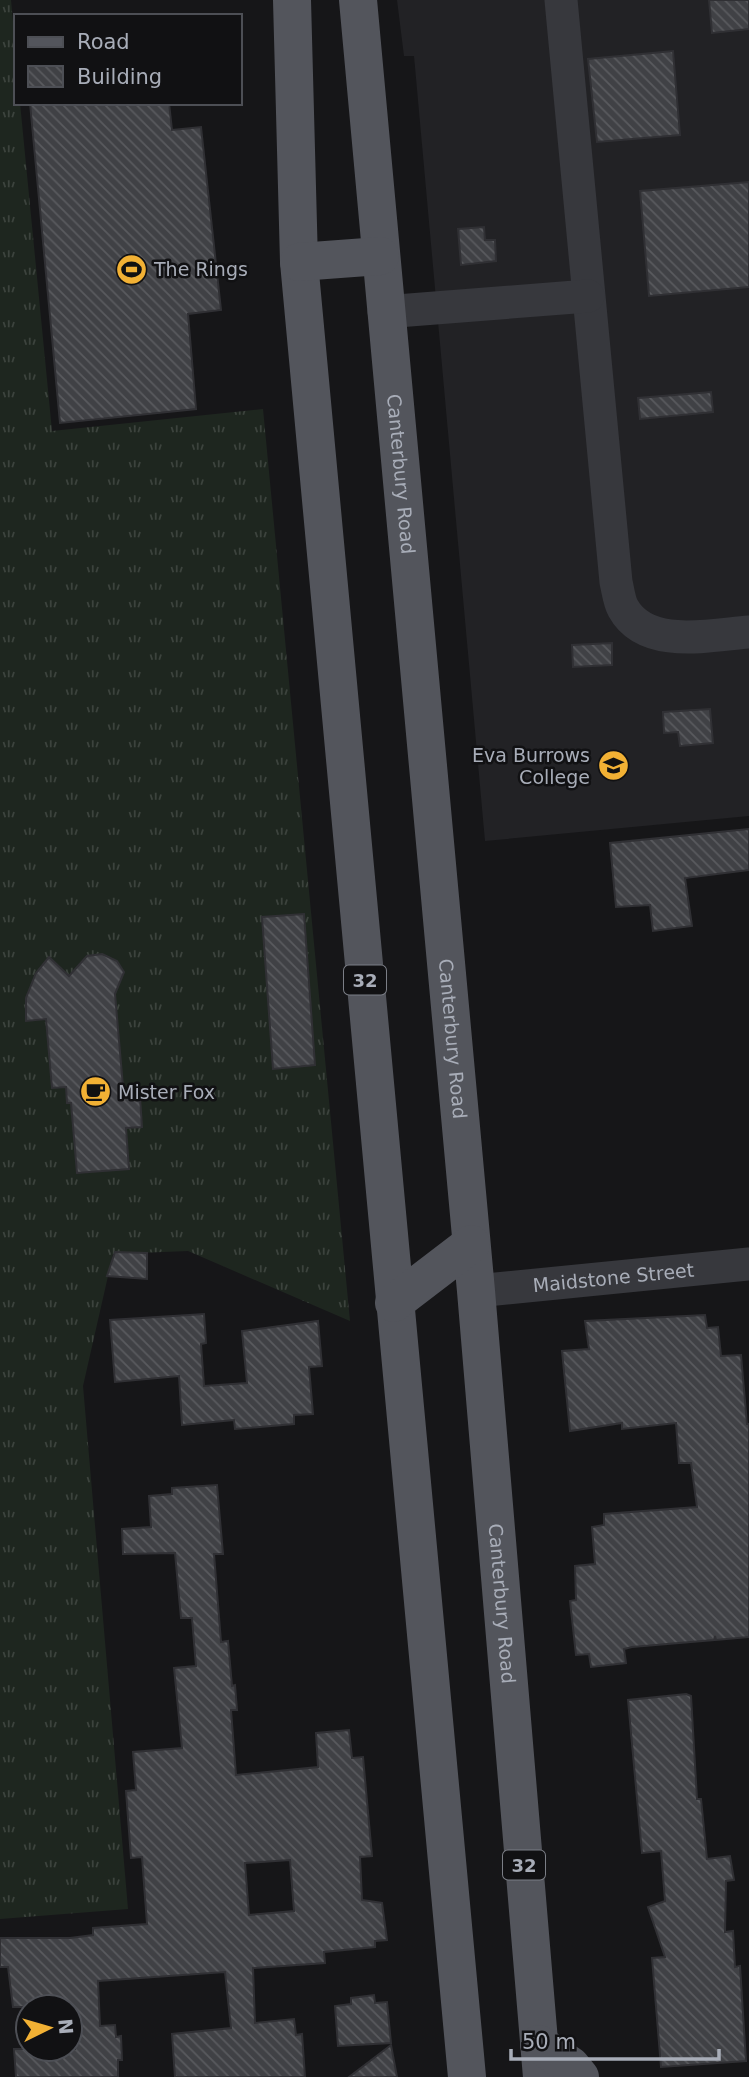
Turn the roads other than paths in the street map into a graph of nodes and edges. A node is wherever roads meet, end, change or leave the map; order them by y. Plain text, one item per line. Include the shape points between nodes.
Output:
1 (292, 0) edge
2 (358, 0) edge
3 (561, 0) edge
4 (380, 256) junction
5 (299, 262) junction
6 (588, 296) junction
7 (384, 312) junction
8 (749, 632) edge
9 (471, 1244) junction
10 (749, 1265) edge
11 (477, 1291) junction
12 (394, 1303) junction
13 (540, 2061) edge
14 (465, 2075) edge
15 (580, 2077) edge

1 - 5 main road, 32
2 - 4 main road, Canterbury Road / 32
3 - 6 street
4 - 5 main road
4 - 7 main road, Canterbury Road / 32
5 - 12 main road, 32
6 - 7 street
6 - 8 street via 616,582 623,607 636,625 658,635
7 - 9 main road, Canterbury Road / 32
9 - 11 main road, Canterbury Road / 32
9 - 12 main road
10 - 11 street, Maidstone Street
11 - 13 main road, Canterbury Road / 32
12 - 14 main road, 32
13 - 15 main road via 571,2066

